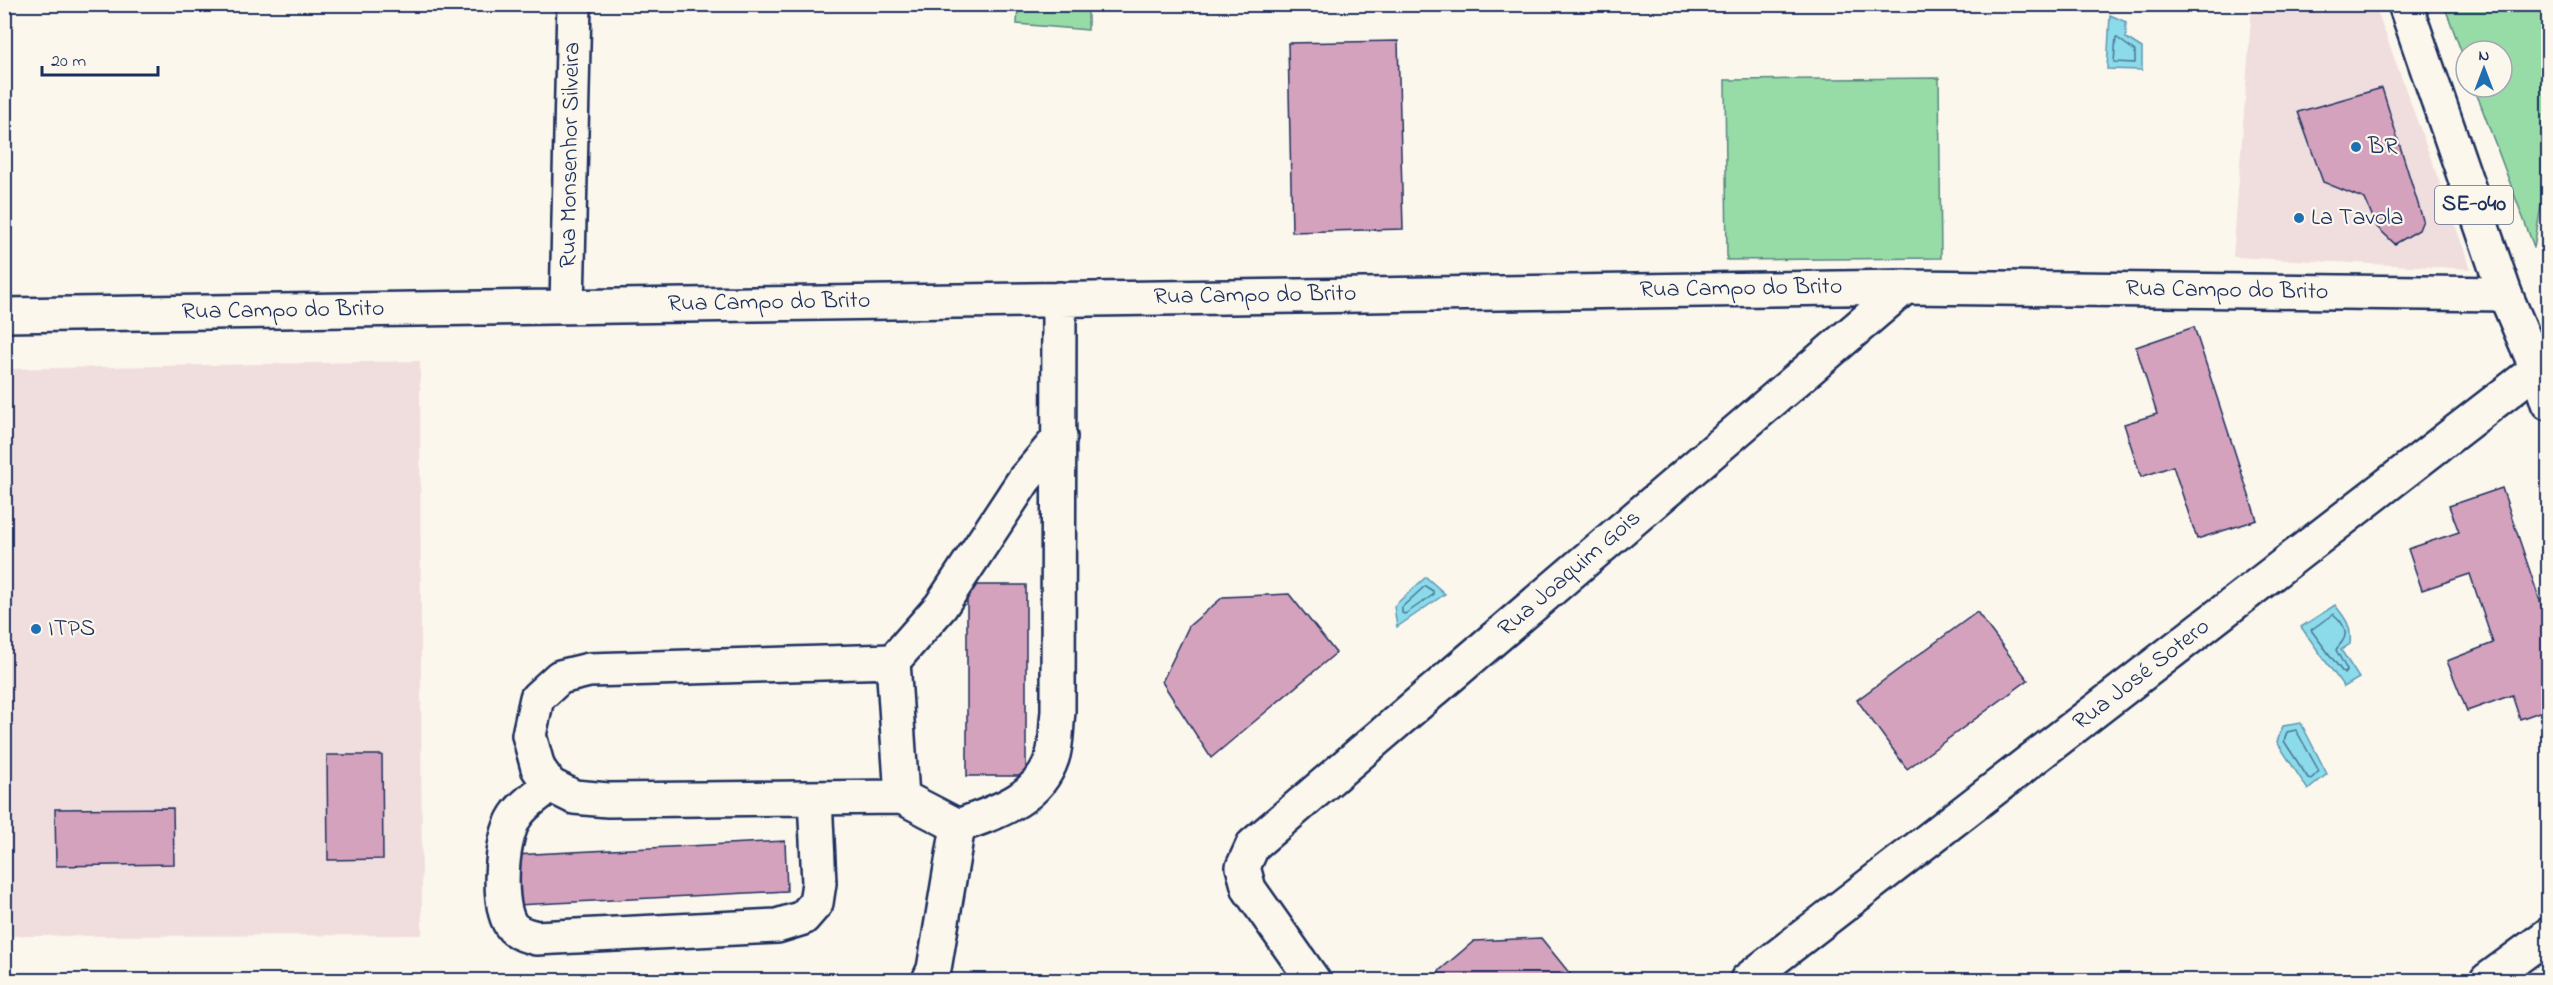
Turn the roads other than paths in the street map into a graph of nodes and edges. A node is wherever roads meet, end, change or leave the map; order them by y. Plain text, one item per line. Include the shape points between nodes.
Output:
1 (574, 4) edge
2 (2405, 4) edge
3 (1905, 286) junction
4 (2505, 294) junction
5 (1059, 299) junction
6 (567, 306) junction
7 (4, 315) edge
8 (2537, 369) junction
9 (2548, 403) edge
10 (1060, 437) junction
11 (893, 661) junction
12 (550, 785) junction
13 (902, 797) junction
14 (815, 798) junction
15 (958, 826) junction
16 (2548, 935) edge
17 (929, 981) edge
18 (1313, 981) edge
19 (1747, 981) edge
20 (2487, 981) edge

1 - 6 street, Rua Monsenhor Silveira
2 - 4 street, SE-040
3 - 4 street, Rua Campo do Brito
3 - 5 street, Rua Campo do Brito
3 - 18 street, Rua Joaquim Gois via 1253,844 1243,867 1249,889
4 - 8 street, SE-040
5 - 6 street, Rua Campo do Brito
5 - 10 street
6 - 7 street, Rua Campo do Brito
8 - 9 street, SE-040
8 - 19 street, Rua José Sotero
10 - 11 street via 1024,480 941,606
10 - 15 street via 1058,712 1053,756 1045,777 1030,794
11 - 12 street via 589,670 560,677 537,698 529,735 538,768
11 - 13 street
12 - 14 street via 573,797 608,800
12 - 14 street via 518,813 509,829 503,860 504,908 509,924 520,934 536,938 777,926 803,918 816,903 819,884
13 - 14 street
13 - 15 street
15 - 17 street
16 - 20 street

